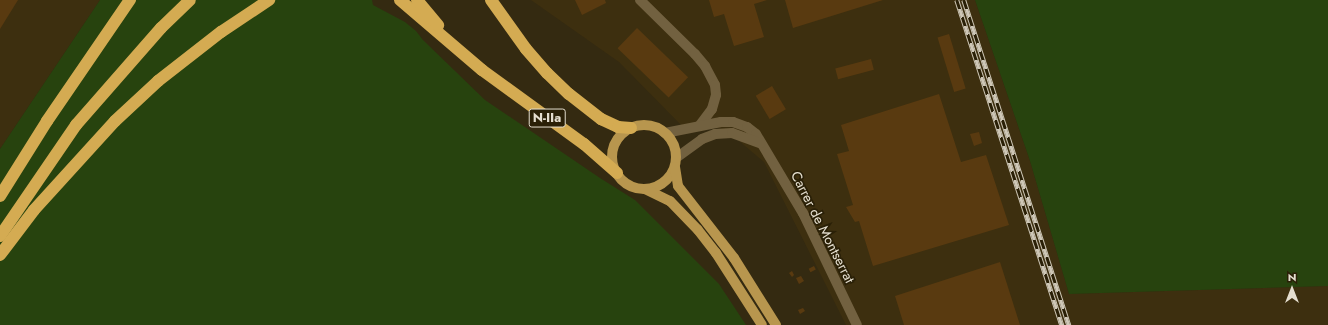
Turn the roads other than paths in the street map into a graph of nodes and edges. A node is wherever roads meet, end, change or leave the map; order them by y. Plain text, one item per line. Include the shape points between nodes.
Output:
1 (130, 0) edge
2 (190, 0) edge
3 (269, 0) edge
4 (400, 0) edge
5 (418, 0) edge
6 (491, 0) edge
7 (499, 0) edge
8 (640, 0) edge
9 (503, 18) junction
10 (475, 65) junction
11 (700, 125) junction
12 (631, 128) junction
13 (665, 133) junction
14 (760, 143) junction
15 (676, 163) junction
16 (617, 173) junction
17 (645, 189) junction
18 (0, 196) edge
19 (0, 236) edge
20 (0, 255) edge
21 (762, 325) edge
22 (776, 325) edge
23 (857, 325) edge

1 - 18 highway via 47,121
2 - 19 highway via 161,28 76,125
3 - 20 highway via 221,32 158,81 115,121 34,210
4 - 10 highway
5 - 10 highway, N-IIa
6 - 9 highway, N-IIa
7 - 9 street
8 - 11 street via 685,43 705,66 715,85 716,96 712,109
9 - 12 highway, N-IIa via 547,73 570,94 601,120 618,127
10 - 16 highway, N-IIa via 584,144
11 - 13 street, Carrer de Montserrat
11 - 14 street, Carrer de Montserrat via 733,122 748,127 756,134
12 - 13 main road, N-IIa via 646,125
12 - 16 main road via 618,140 614,148 612,156
13 - 15 main road via 672,141
14 - 15 street via 732,133 715,134 702,139
14 - 23 street, Carrer de Montserrat via 803,213
15 - 17 main road via 671,174 660,185
15 - 22 main road via 678,186 734,258
16 - 17 main road, N-IIa via 629,185
17 - 21 main road, N-IIa via 670,201 698,230 716,253

